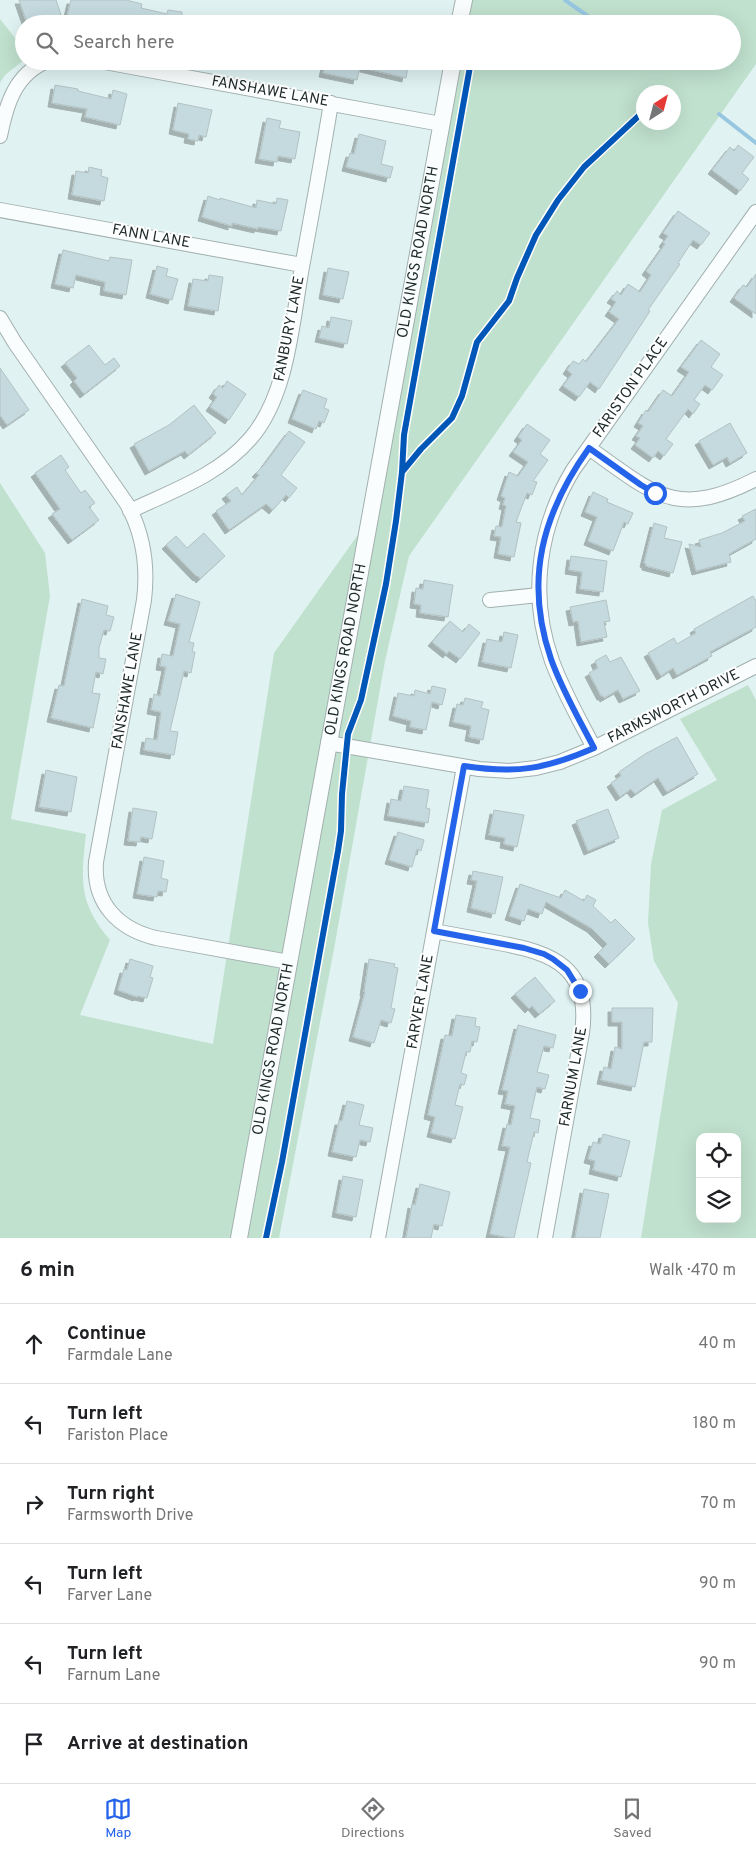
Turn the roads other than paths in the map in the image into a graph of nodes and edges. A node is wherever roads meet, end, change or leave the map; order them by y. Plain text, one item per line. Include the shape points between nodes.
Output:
1 (464, 0) edge
2 (461, 15) edge
3 (31, 70) edge
4 (149, 70) edge
5 (451, 70) edge
6 (331, 103) junction
7 (441, 124) junction
8 (0, 136) edge
9 (0, 210) edge
10 (756, 212) edge
11 (302, 265) junction
12 (0, 318) edge
13 (589, 448) junction
14 (756, 479) edge
15 (130, 510) junction
16 (539, 595) junction
17 (490, 600) dead end
18 (756, 666) edge
19 (328, 743) junction
20 (594, 748) junction
21 (464, 766) junction
22 (434, 931) junction
23 (289, 962) junction
24 (239, 1238) edge
25 (378, 1238) edge
26 (545, 1238) edge

1 - 2 street
3 - 8 street via 15,88 5,110
4 - 6 street, FANSHAWE LANE
5 - 7 street, OLD KINGS ROAD NORTH
6 - 7 street, FANSHAWE LANE
6 - 11 street, FANBURY LANE
7 - 19 street, OLD KINGS ROAD NORTH
9 - 11 street, FANN LANE
10 - 13 street, FARISTON PLACE
11 - 15 street, FANBURY LANE via 282,373 271,407 256,431 239,451 214,470
12 - 15 street, FANSHAWE LANE
13 - 14 street via 648,489 670,498 705,499
13 - 16 street, FARISTON PLACE via 565,483 551,516 541,557
15 - 23 street, FANSHAWE LANE via 142,547 145,590 96,862 100,892 116,918 139,934
16 - 17 street
16 - 20 street, FARISTON PLACE via 544,633 552,660
18 - 20 street, FARMSWORTH DRIVE
19 - 21 street, FARMSWORTH DRIVE
19 - 23 street, OLD KINGS ROAD NORTH
20 - 21 street, FARMSWORTH DRIVE via 536,768 494,770
21 - 22 street, FARVER LANE
22 - 25 street, FARVER LANE
22 - 26 street, FARNUM LANE via 544,954 567,970 580,991 584,1025
23 - 24 street, OLD KINGS ROAD NORTH

